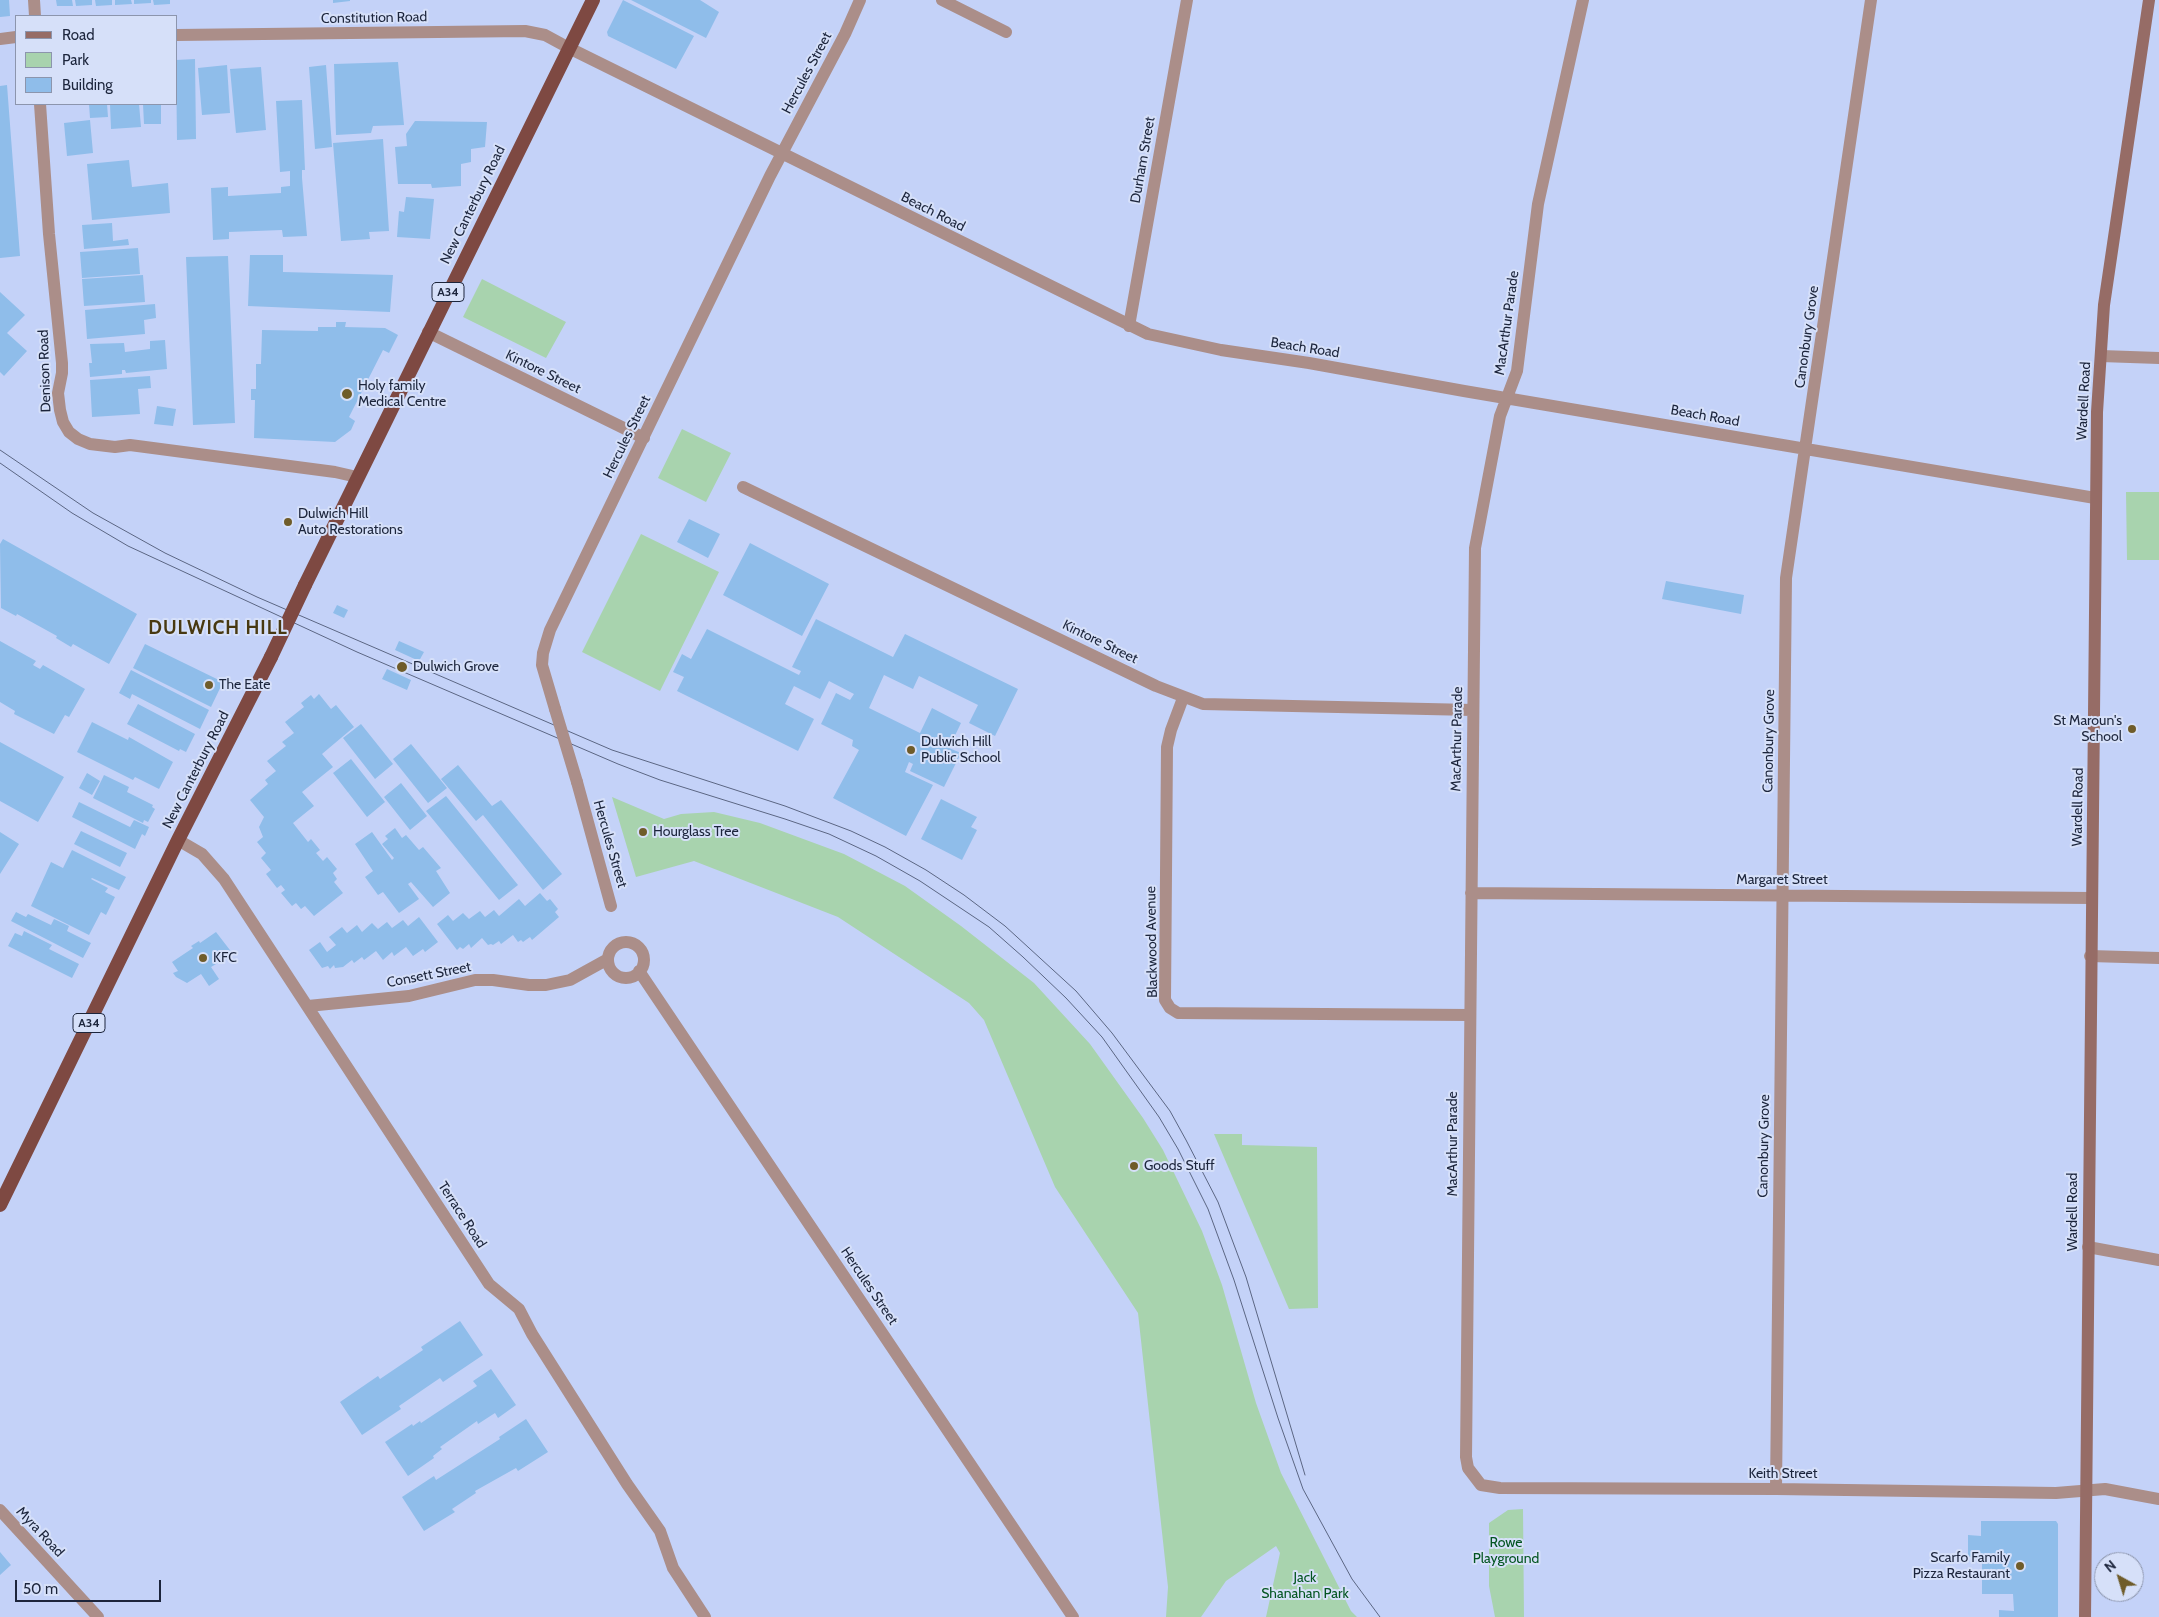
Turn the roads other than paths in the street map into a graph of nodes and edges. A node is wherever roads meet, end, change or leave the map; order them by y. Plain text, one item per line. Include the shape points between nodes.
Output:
1 (34, 0) edge
2 (593, 0) edge
3 (860, 0) edge
4 (942, 0) edge
5 (1187, 0) edge
6 (1583, 0) edge
7 (1871, 0) edge
8 (2149, 0) edge
9 (35, 15) edge
10 (1006, 32) dead end
11 (178, 35) edge
12 (15, 37) edge
13 (0, 38) edge
14 (570, 48) junction
15 (40, 105) edge
16 (782, 153) junction
17 (1129, 326) junction
18 (428, 332) junction
19 (2101, 356) junction
20 (2159, 358) edge
21 (1507, 398) junction
22 (644, 438) junction
23 (1806, 450) junction
24 (357, 477) junction
25 (743, 487) dead end
26 (2095, 498) junction
27 (1183, 698) junction
28 (1472, 710) junction
29 (178, 840) junction
30 (1471, 893) junction
31 (1782, 894) junction
32 (2092, 898) junction
33 (611, 906) dead end
34 (2090, 956) junction
35 (2159, 958) edge
36 (608, 959) junction
37 (639, 972) junction
38 (308, 1006) junction
39 (1469, 1015) junction
40 (0, 1205) edge
41 (2088, 1247) junction
42 (2159, 1260) edge
43 (1481, 1485) joint
44 (1776, 1489) junction
45 (2085, 1491) junction
46 (2159, 1499) edge
47 (0, 1510) edge
48 (98, 1617) edge
49 (705, 1617) edge
50 (1074, 1617) edge
51 (2084, 1617) edge

1 - 9 street
2 - 14 highway, New Canterbury Road / A34
3 - 16 street, Hercules Street
4 - 10 street
5 - 17 street, Durham Street
6 - 21 street, MacArthur Parade via 1538,204 1517,371
7 - 23 street, Canonbury Grove
8 - 19 main road, Wardell Road via 2104,305
11 - 14 street, Constitution Road via 525,31 545,35
12 - 13 street
14 - 16 street, Beach Road
14 - 18 highway, New Canterbury Road / A34
15 - 24 street, Denison Road via 62,363 58,393 63,422 69,432 90,444 140,447
16 - 17 street, Beach Road
16 - 22 street, Hercules Street
17 - 21 street, Beach Road via 1192,345
18 - 22 street, Kintore Street
18 - 24 highway, New Canterbury Road / A34
19 - 20 street
19 - 26 main road, Wardell Road
21 - 23 street, Beach Road
21 - 28 street, MacArthur Parade via 1500,416 1475,548
22 - 33 street, Hercules Street, bridge via 545,642 542,665
23 - 26 street, Beach Road
23 - 31 street, Canonbury Grove via 1786,578
24 - 29 highway, New Canterbury Road / A34, bridge
25 - 27 street, Kintore Street
26 - 32 main road, Wardell Road
27 - 28 street, Kintore Street via 1215,706
27 - 39 street, Blackwood Avenue via 1168,747 1165,1000 1170,1008 1178,1013
28 - 30 street, MacArthur Parade
29 - 38 street, Terrace Road via 202,854 220,873
29 - 40 highway, New Canterbury Road / A34
30 - 31 street, Margaret Street
30 - 39 street, MacArthur Parade
31 - 32 street, Margaret Street
31 - 44 street, Canonbury Grove
32 - 34 main road, Wardell Road
34 - 35 street
34 - 41 main road, Wardell Road
36 - 37 street via 611,969 619,976 630,977
36 - 37 street via 618,944 634,944 643,956
36 - 38 street, Consett Street via 570,980 546,985 475,980 408,996
37 - 50 street, Hercules Street
38 - 49 street, Terrace Road via 489,1284 519,1309 660,1531 673,1568
39 - 43 street, MacArthur Parade via 1466,1457 1473,1477
41 - 42 street
41 - 45 main road, Wardell Road
43 - 44 street, Keith Street via 1500,1488
44 - 45 street, Keith Street
45 - 46 street, Keith Street via 2105,1489
45 - 51 main road, Wardell Road
47 - 48 street, Myra Road

